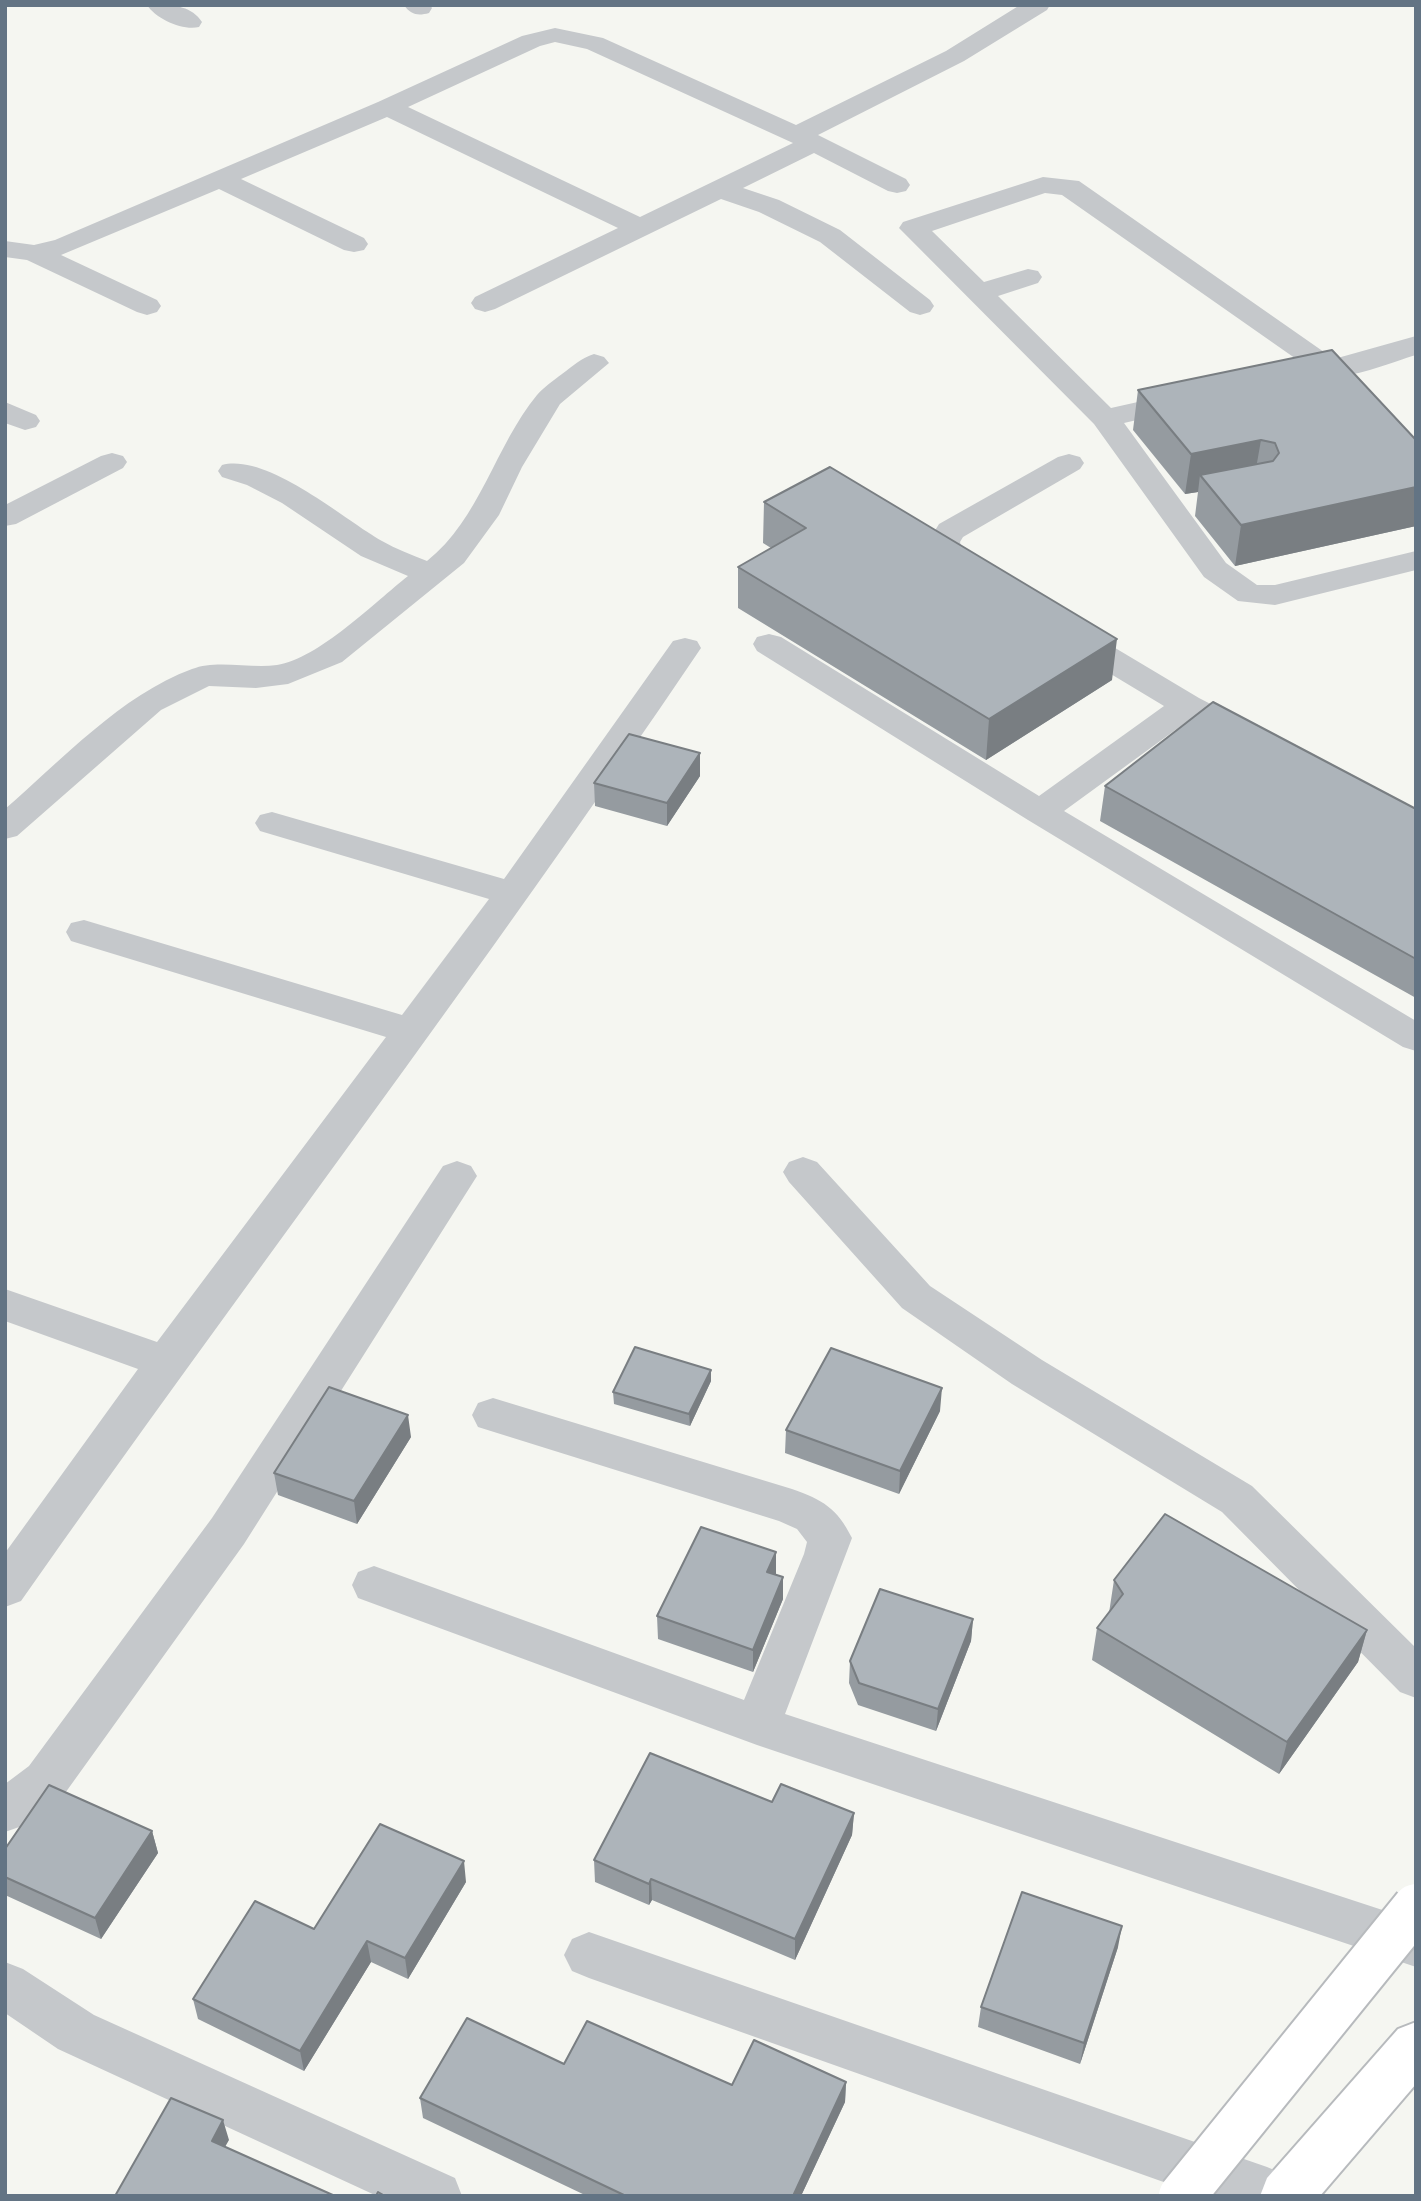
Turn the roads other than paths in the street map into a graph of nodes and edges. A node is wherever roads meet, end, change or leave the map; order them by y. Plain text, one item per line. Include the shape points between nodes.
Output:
1 (159, 5) edge
2 (1038, 5) edge
3 (190, 22) dead end
4 (387, 107) junction
5 (806, 139) junction
6 (217, 178) junction
7 (897, 185) dead end
8 (722, 190) junction
9 (641, 228) junction
10 (354, 244) dead end
11 (5, 249) edge
12 (34, 253) junction
13 (1028, 277) dead end
14 (979, 293) junction
15 (485, 303) dead end
16 (148, 306) dead end
17 (920, 306) dead end
18 (1416, 345) edge
19 (594, 363) dead end
20 (1329, 369) junction
21 (1289, 378) edge
22 (1211, 395) edge
23 (1358, 396) edge
24 (1105, 418) junction
25 (112, 461) dead end
26 (1069, 463) dead end
27 (233, 471) dead end
28 (1207, 501) edge
29 (1171, 509) junction
30 (5, 517) edge
31 (1416, 561) edge
32 (430, 574) junction
33 (1003, 595) edge
34 (1037, 615) edge
35 (769, 645) dead end
36 (685, 648) dead end
37 (1186, 705) junction
38 (1270, 749) edge
39 (1040, 812) junction
40 (272, 823) dead end
41 (5, 828) edge
42 (512, 894) junction
43 (84, 932) dead end
44 (410, 1031) junction
45 (1416, 1038) edge
46 (803, 1172) dead end
47 (457, 1176) dead end
48 (5, 1305) edge
49 (166, 1362) junction
50 (493, 1415) dead end
51 (374, 1585) dead end
52 (5, 1588) edge
53 (1416, 1678) edge
54 (757, 1726) junction
55 (5, 1811) edge
56 (1416, 1908) edge
57 (1416, 1944) edge
58 (589, 1955) dead end
59 (5, 1984) edge
60 (1416, 2046) edge
61 (1277, 2194) edge
62 (436, 2196) edge
63 (1182, 2196) edge

1 - 3 street
2 - 5 street
4 - 5 street via 531,41 571,36
4 - 6 street
4 - 9 street
5 - 7 street
5 - 8 street
6 - 10 street
6 - 12 street via 64,246
8 - 9 street
8 - 17 street via 769,206 830,236
9 - 15 street
11 - 12 street
12 - 16 street
13 - 14 street
14 - 20 street via 913,228 1043,185 1069,187
14 - 24 street
18 - 20 street
19 - 32 street via 549,398 483,514 453,556
20 - 21 street
20 - 23 street
22 - 24 street
24 - 29 street
25 - 30 street
26 - 33 street via 950,531 944,542 948,556 968,574
27 - 32 street via 293,496 372,549
28 - 29 street
29 - 31 street via 1215,570 1249,594 1275,595
32 - 41 street via 330,655 288,674 204,676 149,703
34 - 37 street
35 - 39 street
36 - 42 street
37 - 38 street
37 - 39 street
39 - 45 street
40 - 42 street
42 - 44 street
43 - 44 street
44 - 49 street
46 - 53 street via 916,1297 1027,1372 1237,1499
47 - 55 street via 228,1531 47,1781
48 - 49 street
49 - 52 street
50 - 54 street via 812,1516 830,1538 826,1554
51 - 54 street
54 - 57 street
56 - 63 highway, bridge
58 - 61 street
59 - 62 street via 76,2032
60 - 61 highway

